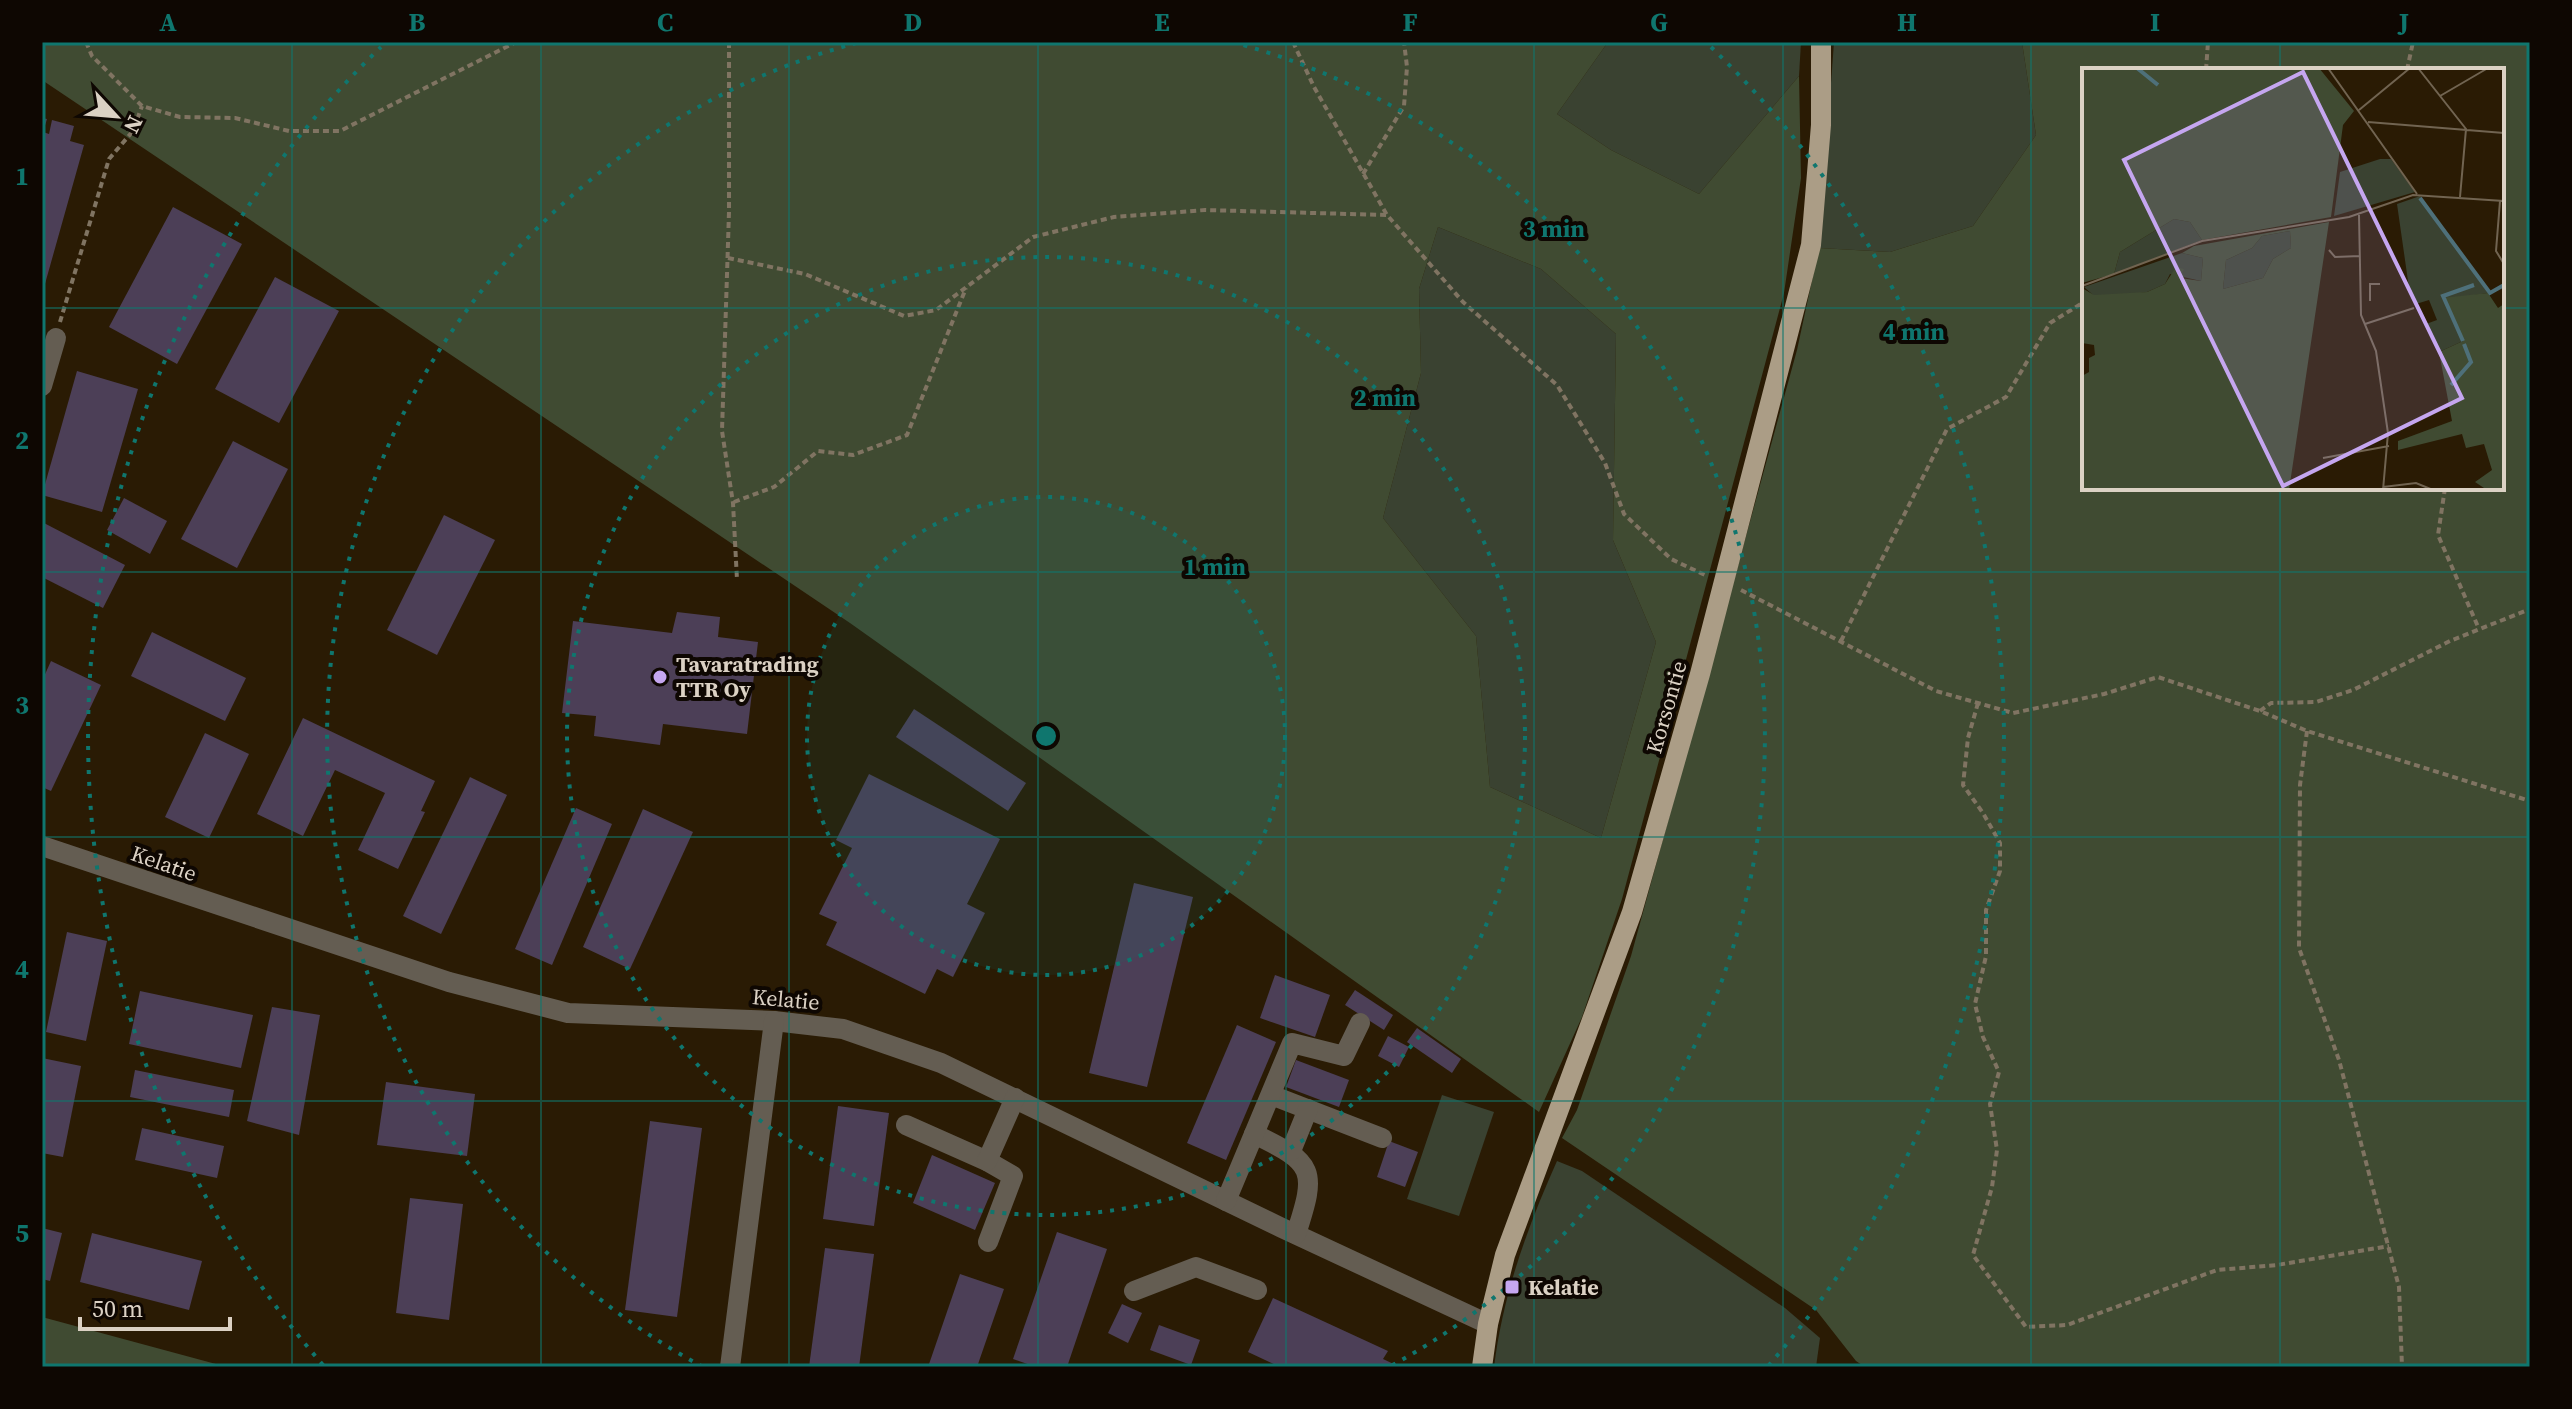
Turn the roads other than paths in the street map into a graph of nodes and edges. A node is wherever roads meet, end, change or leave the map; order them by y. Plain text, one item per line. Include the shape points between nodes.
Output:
1 (1821, 42) edge
2 (56, 338) road end
3 (42, 386) edge
4 (42, 846) edge
5 (774, 1021) junction
6 (1360, 1023) dead end
7 (1271, 1095) junction
8 (1015, 1098) junction
9 (1308, 1109) junction
10 (906, 1125) dead end
11 (1254, 1134) junction
12 (1382, 1138) dead end
13 (1291, 1151) junction
14 (987, 1161) junction
15 (1226, 1201) junction
16 (1296, 1234) junction
17 (988, 1242) dead end
18 (1257, 1290) dead end
19 (1134, 1291) dead end
20 (1488, 1324) junction
21 (730, 1367) edge
22 (1482, 1367) edge

1 - 20 main road, Korsontie via 1821,125 1811,245 1723,584 1632,912 1510,1241
2 - 3 street
4 - 5 street, Kelatie via 449,982 568,1013
5 - 8 street, Kelatie via 843,1029 929,1058
5 - 21 street
6 - 7 street via 1344,1056 1292,1043
7 - 9 street
7 - 11 street
8 - 14 street
8 - 15 street, Kelatie
9 - 12 street
9 - 13 street
10 - 14 street
11 - 13 street
11 - 15 street
13 - 16 street via 1304,1164 1308,1182
14 - 17 street via 1013,1176
15 - 16 street, Kelatie
16 - 20 street, Kelatie
18 - 19 street via 1196,1267
20 - 22 main road, Korsontie

